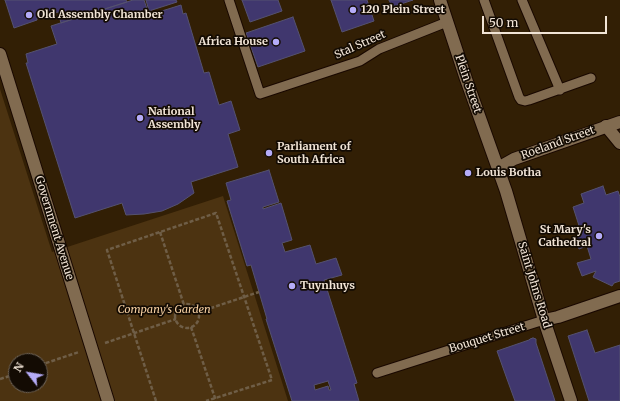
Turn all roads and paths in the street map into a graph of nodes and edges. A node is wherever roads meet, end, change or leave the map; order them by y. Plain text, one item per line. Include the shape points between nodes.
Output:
1 (229, 0) edge
2 (440, 0) edge
3 (484, 0) edge
4 (522, 0) edge
5 (447, 22) junction
6 (0, 54) edge
7 (591, 78) dead end
8 (560, 90) junction
9 (620, 122) edge
10 (606, 126) junction
11 (620, 143) edge
12 (498, 168) junction
13 (160, 232) junction
14 (259, 292) dead end
15 (620, 296) edge
16 (244, 297) junction
17 (184, 305) junction
18 (198, 312) junction
19 (176, 319) junction
20 (544, 320) junction
21 (191, 327) junction
22 (134, 333) junction
23 (91, 348) junction
24 (48, 362) edge
25 (377, 373) dead end
26 (215, 400) edge
27 (108, 401) edge
28 (156, 401) edge
29 (206, 401) edge
30 (571, 401) edge

1 - 5 lane, Stal Street via 260,94 360,60 380,48
2 - 5 street, Plein Street
3 - 8 lane via 518,97 525,101
4 - 8 lane
5 - 12 street, Plein Street
6 - 23 street, Government Avenue
7 - 8 lane
9 - 10 street, Roeland Street
10 - 11 street
10 - 12 street, Roeland Street via 514,159
12 - 20 street, Saint Johns Road
13 - 16 path via 216,213
13 - 17 path
13 - 22 path via 107,250
14 - 16 path
15 - 20 street, Bouquet Street
16 - 18 path
16 - 26 path via 272,380
17 - 18 path via 191,304
17 - 19 path via 176,312
18 - 21 path via 197,323
19 - 21 path via 180,325
19 - 22 path
20 - 25 lane, Bouquet Street
20 - 30 street, Saint Johns Road
21 - 26 path
22 - 23 path
22 - 28 path
23 - 24 path
23 - 27 street, Government Avenue
26 - 29 path

